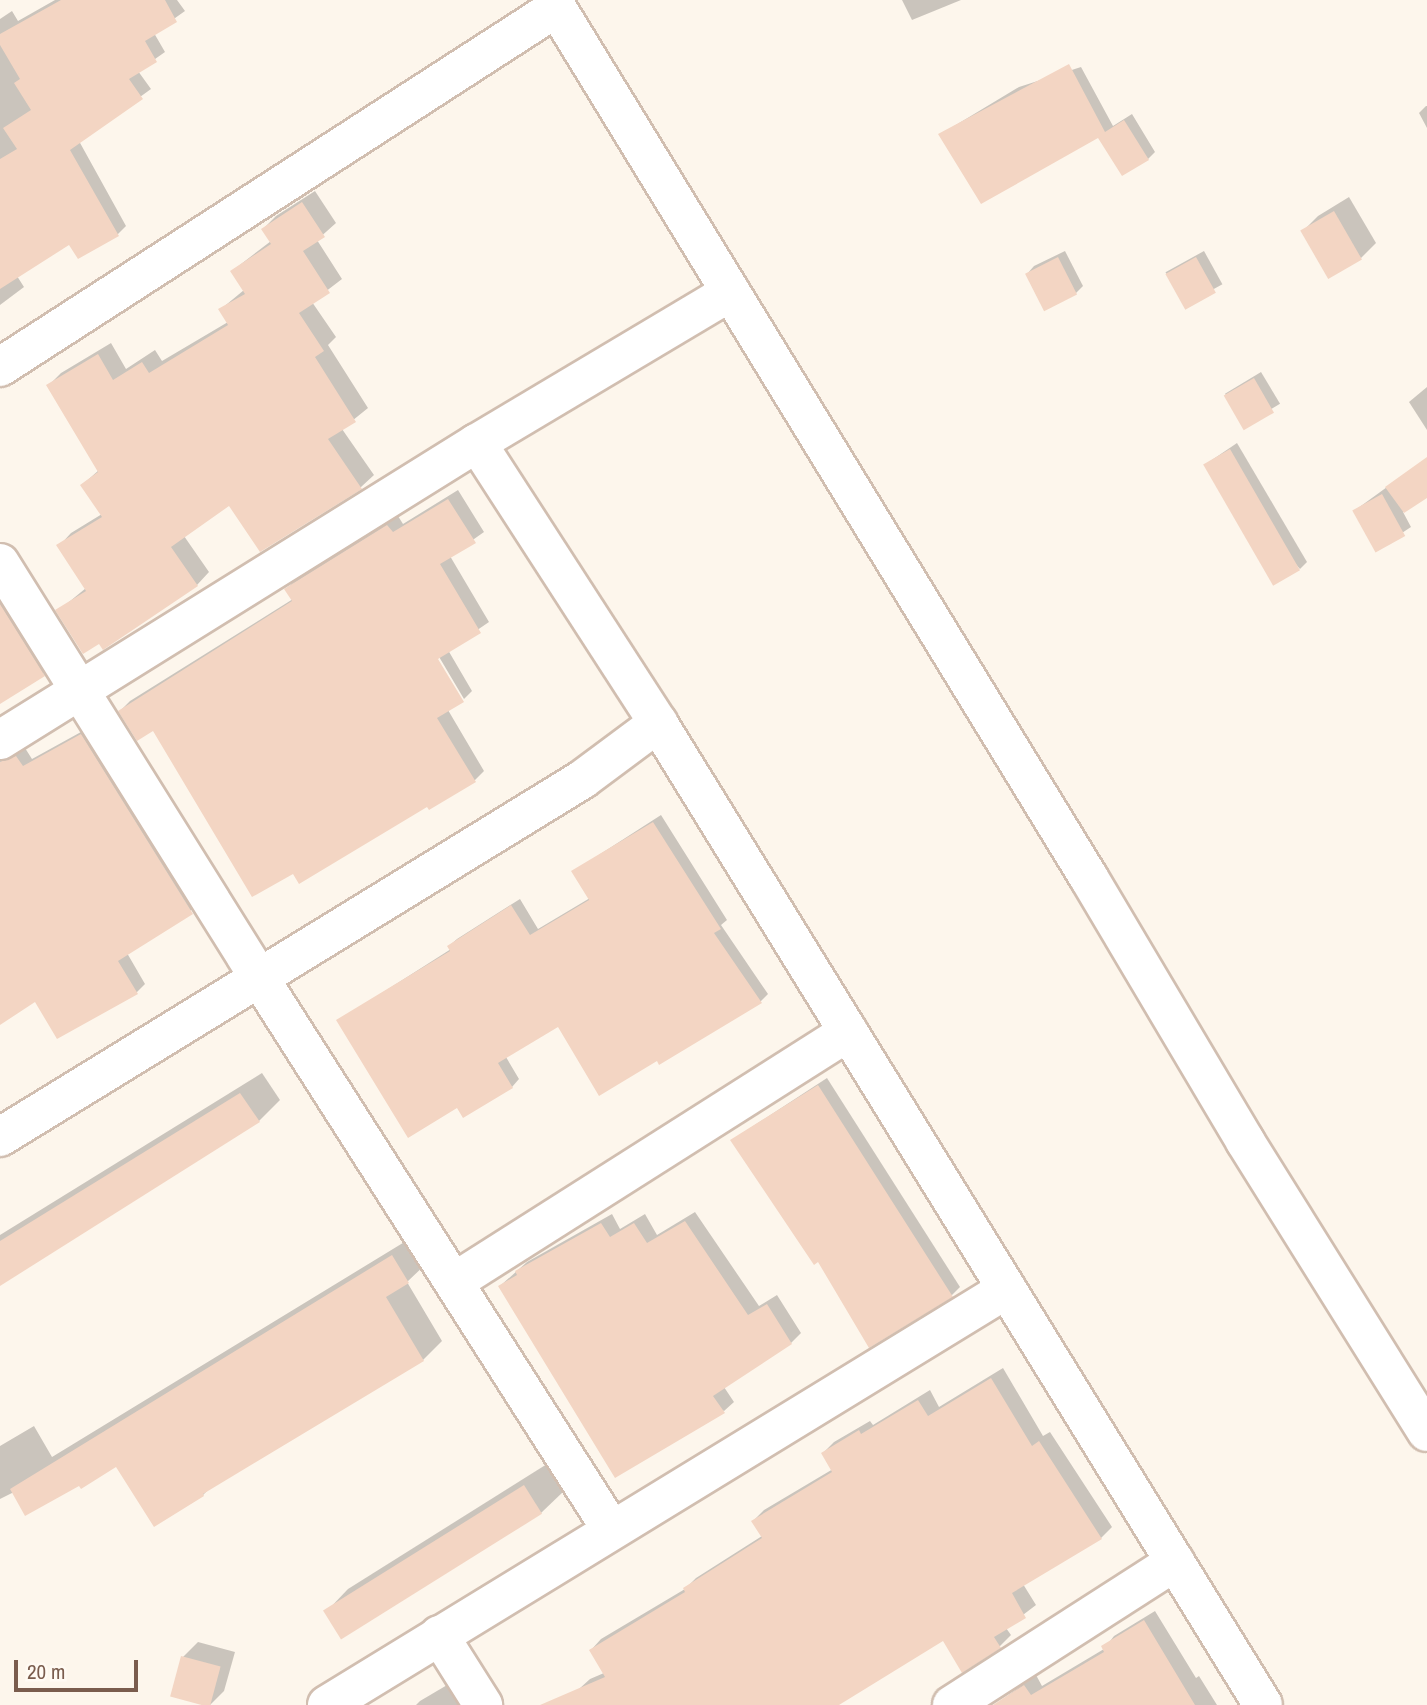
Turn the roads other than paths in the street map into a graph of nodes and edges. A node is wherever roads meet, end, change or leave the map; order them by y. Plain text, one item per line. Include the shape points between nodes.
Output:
1 (554, 4) edge
2 (730, 292) junction
3 (0, 367) edge
4 (477, 443) junction
5 (0, 563) edge
6 (79, 690) junction
7 (658, 723) junction
8 (0, 740) edge
9 (260, 979) junction
10 (848, 1032) junction
11 (0, 1138) edge
12 (454, 1282) junction
13 (1007, 1289) junction
14 (1427, 1432) edge
15 (611, 1529) junction
16 (1175, 1562) junction
17 (439, 1636) junction
18 (327, 1705) edge
19 (483, 1705) edge
20 (952, 1705) edge
21 (1263, 1705) edge

1 - 2 street
1 - 3 street
2 - 4 street
2 - 14 street
4 - 6 street
4 - 7 street
5 - 6 street
6 - 8 street
6 - 9 street
7 - 9 street via 583,779
7 - 10 street
9 - 11 street
9 - 12 street
10 - 12 street
10 - 13 street
12 - 15 street
13 - 15 street
13 - 16 street
15 - 17 street
16 - 20 street
16 - 21 street
17 - 18 street
17 - 19 street

